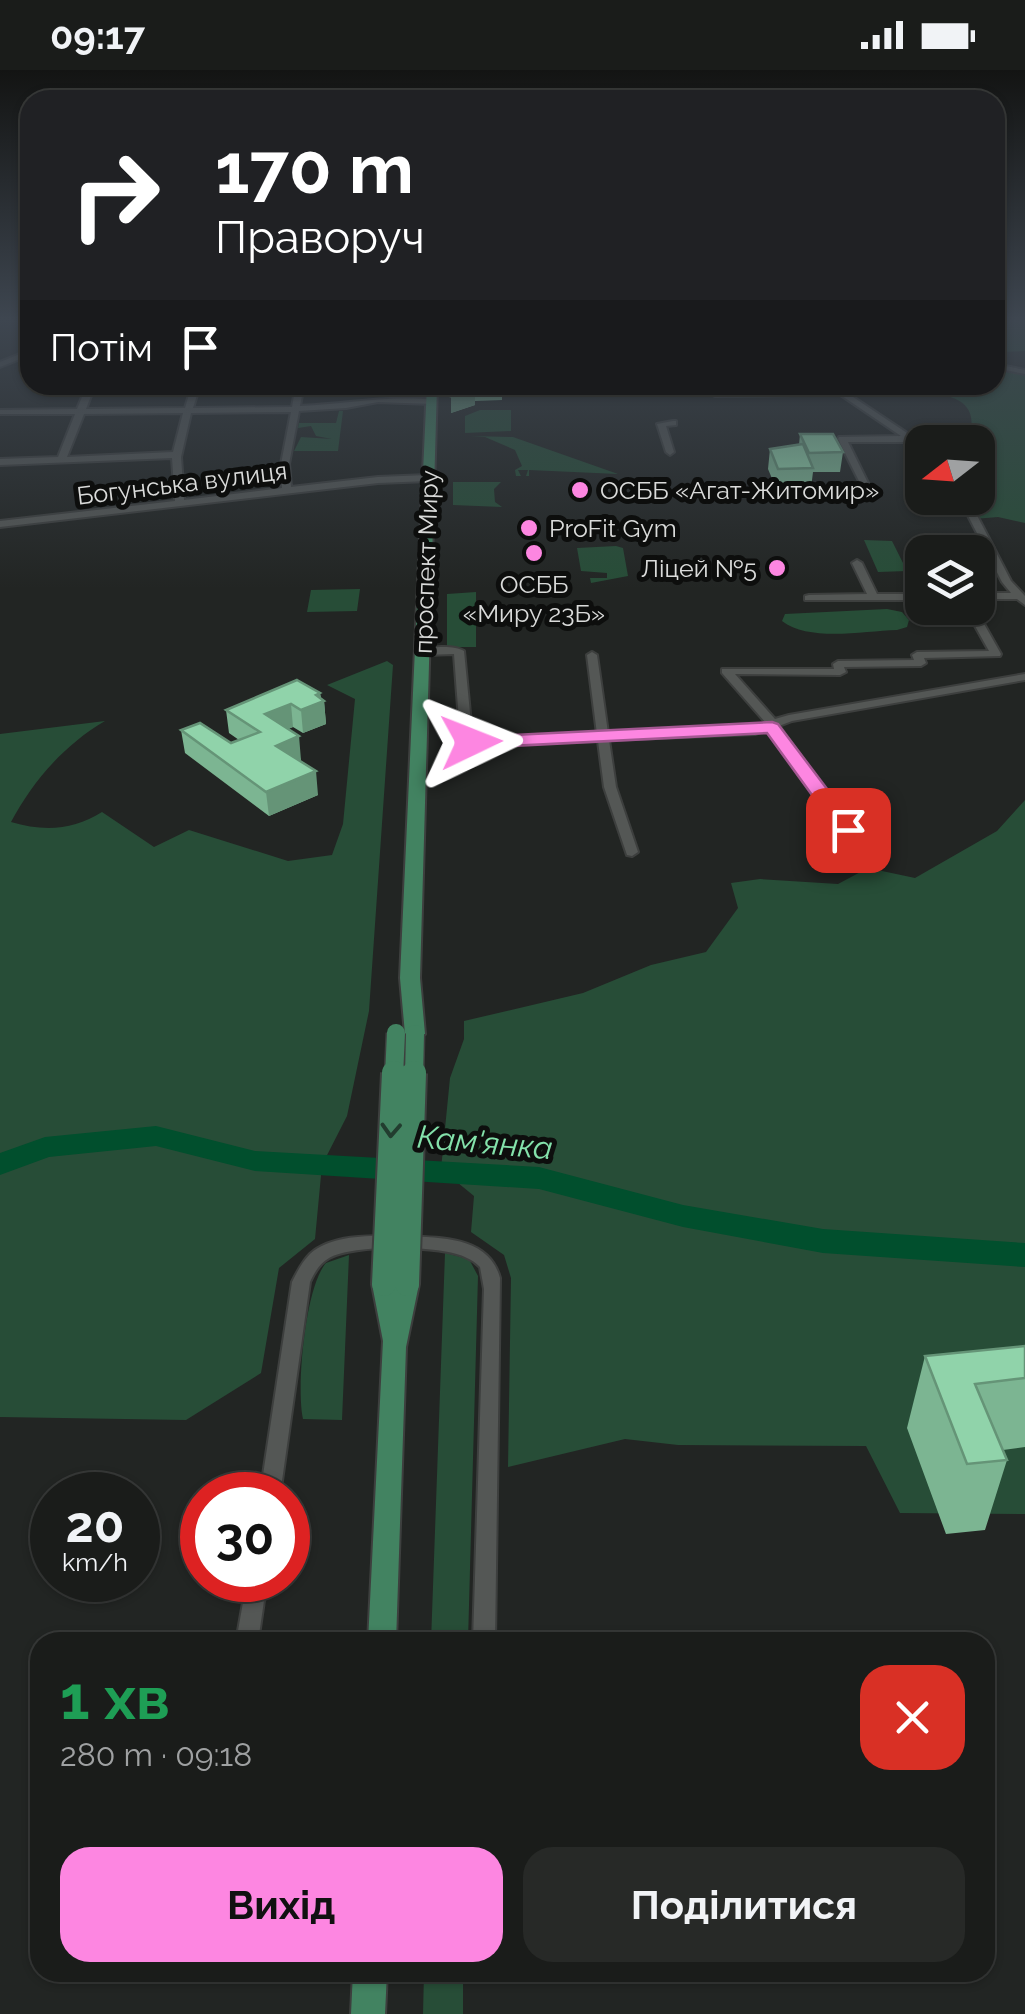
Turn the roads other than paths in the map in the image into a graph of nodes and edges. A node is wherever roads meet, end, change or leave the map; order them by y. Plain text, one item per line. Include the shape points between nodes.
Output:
1 (81, 408) edge
2 (296, 408) junction
3 (303, 408) edge
4 (431, 408) edge
5 (864, 408) edge
6 (188, 410) junction
7 (80, 411) junction
8 (0, 412) edge
9 (672, 423) dead end
10 (905, 435) edge
11 (905, 438) edge
12 (670, 452) dead end
13 (175, 455) junction
14 (62, 458) junction
15 (0, 462) edge
16 (428, 478) junction
17 (864, 484) dead end
18 (287, 490) junction
19 (180, 503) junction
20 (973, 515) edge
21 (0, 524) edge
22 (857, 563) dead end
23 (905, 597) edge
24 (995, 597) edge
25 (809, 598) dead end
26 (874, 598) junction
27 (1022, 599) edge
28 (980, 625) edge
29 (424, 652) junction
30 (592, 655) dead end
31 (806, 656) dead end
32 (813, 672) junction
33 (1025, 677) edge
34 (772, 727) junction
35 (603, 737) junction
36 (632, 852) dead end
37 (865, 853) dead end
38 (273, 1472) edge
39 (253, 1602) edge
40 (249, 1632) edge
41 (382, 1632) edge
42 (484, 1632) edge
43 (370, 1982) edge
44 (368, 2014) edge

1 - 7 street
2 - 3 street
2 - 6 street
2 - 18 street
4 - 16 main road, проспект Миру
5 - 10 street
6 - 7 street
6 - 13 street
7 - 8 street
7 - 14 street
9 - 12 street via 661,424
11 - 17 street via 842,439
13 - 14 street
13 - 19 street
14 - 15 street
16 - 18 street, Богунська вулиця
16 - 29 main road, проспект Миру
18 - 19 street, Богунська вулиця
19 - 21 street, Богунська вулиця
20 - 27 street
22 - 26 street
23 - 26 street
24 - 27 street
25 - 26 street
28 - 32 street via 996,654 917,655 921,663 838,664 840,672
29 - 35 street via 459,652 471,742
29 - 41 main road, проспект Миру, bridge
30 - 35 street
31 - 32 street
32 - 34 street via 726,672
33 - 34 street via 789,718
34 - 35 street
34 - 37 street
35 - 36 street via 610,787
38 - 42 street via 301,1282 315,1260 358,1245 442,1244 474,1252 485,1262 493,1289
39 - 40 street
43 - 44 main road

